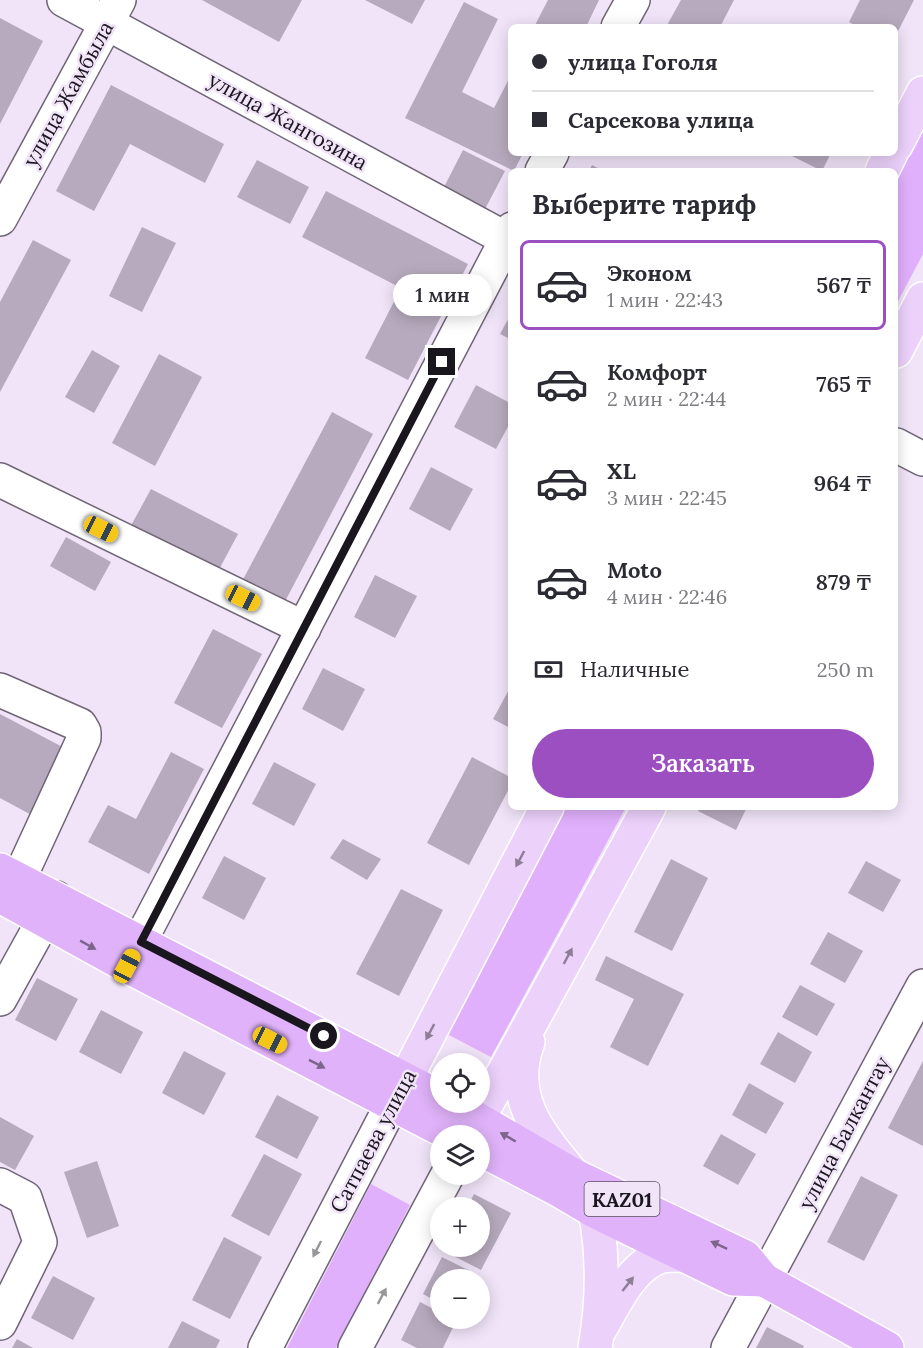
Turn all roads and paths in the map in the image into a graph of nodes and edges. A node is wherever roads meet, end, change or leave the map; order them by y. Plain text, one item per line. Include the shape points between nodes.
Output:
1 (64, 0) edge
2 (633, 0) edge
3 (113, 12) edge
4 (620, 24) edge
5 (923, 93) edge
6 (898, 141) edge
7 (0, 219) edge
8 (508, 236) edge
9 (508, 241) edge
10 (923, 299) edge
11 (898, 347) edge
12 (898, 446) edge
13 (923, 459) edge
14 (0, 480) edge
15 (304, 628) junction
16 (0, 690) edge
17 (545, 810) edge
18 (647, 810) edge
19 (6, 882) edge
20 (50, 909) junction
21 (134, 954) junction
22 (923, 986) edge
23 (546, 997) junction
24 (0, 999) edge
25 (399, 1091) junction
26 (430, 1096) edge
27 (454, 1125) edge
28 (476, 1125) edge
29 (490, 1144) edge
30 (0, 1185) edge
31 (442, 1185) edge
32 (586, 1190) junction
33 (681, 1255) junction
34 (764, 1280) junction
35 (0, 1323) edge
36 (596, 1341) edge
37 (265, 1348) edge
38 (355, 1348) edge
39 (728, 1348) edge
40 (887, 1348) edge

1 - 3 street, улица Жангозина
2 - 4 street
3 - 7 street, улица Жамбыла
3 - 8 street, улица Жангозина
5 - 6 main road
9 - 15 street
10 - 11 main road
12 - 13 street
14 - 15 street
15 - 21 street
16 - 19 street via 80,725 84,732
17 -> 25 main road, Сатпаева улица
23 -> 18 main road
19 - 20 highway, KАZ01
20 - 21 highway, KАZ01
20 - 24 street
21 - 25 highway, KАZ01
22 - 34 street, улица Балкантау
23 - 28 main road
23 - 32 main road via 526,1047 520,1084 529,1115 548,1146
25 - 26 highway, KАZ01
25 - 27 highway, KАZ01
25 -> 37 street, Сатпаева улица
29 - 32 highway, KАZ01
30 - 35 street via 25,1198 40,1242
38 -> 31 street
32 - 33 highway, KАZ01
34 -> 32 highway, KАZ01 via 745,1257
32 - 36 main road via 601,1275
33 - 34 highway, KАZ01 via 733,1280
36 -> 33 main road via 626,1286 642,1267 662,1257
34 - 39 street, улица Балкантау
34 - 40 highway, KАZ01

